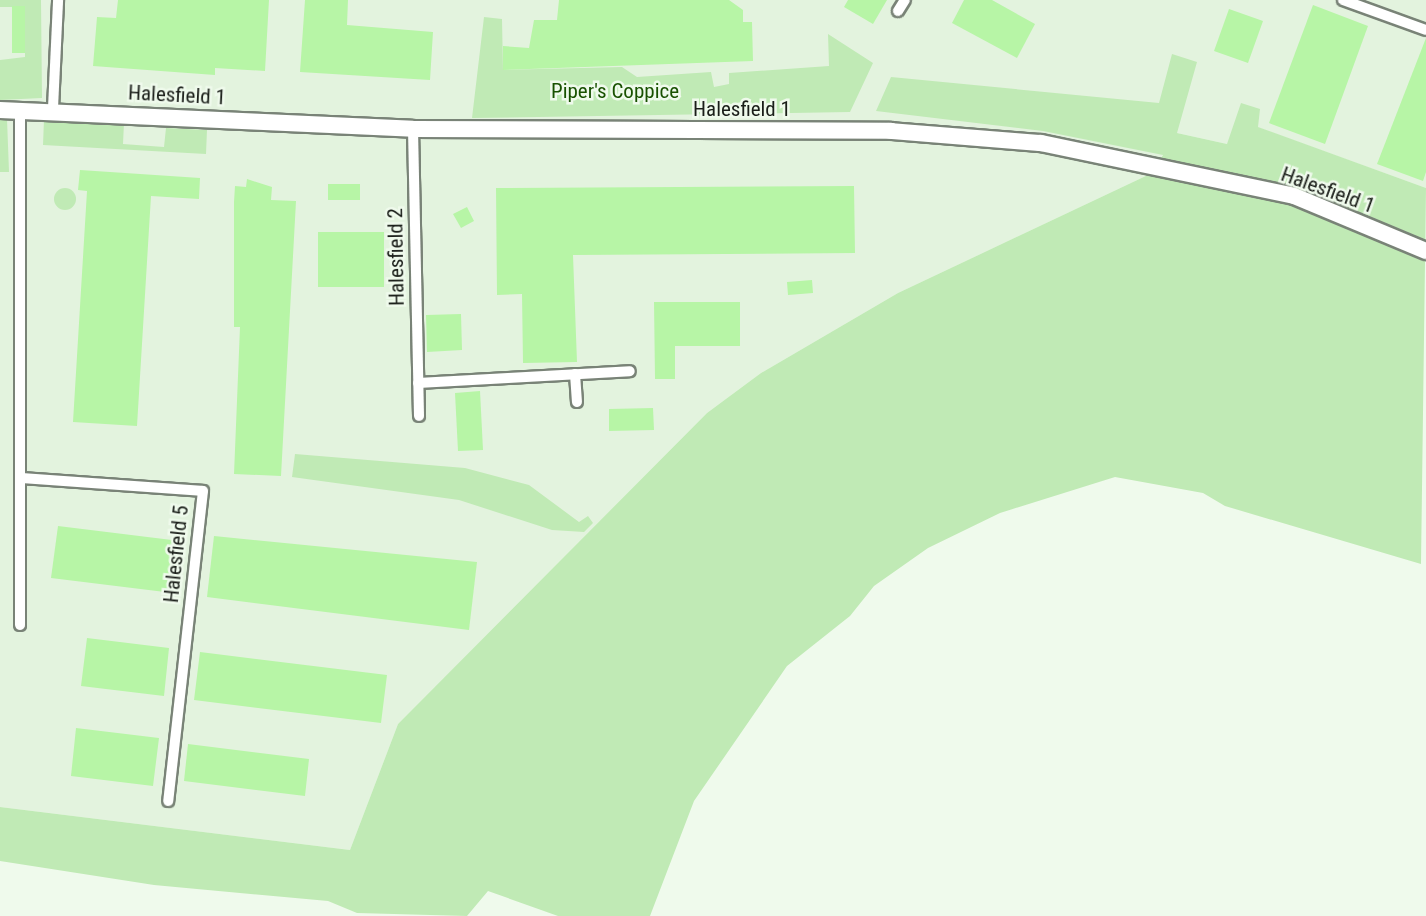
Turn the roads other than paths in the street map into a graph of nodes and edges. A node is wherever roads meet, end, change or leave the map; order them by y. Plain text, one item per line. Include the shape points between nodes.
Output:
1 (58, 0) edge
2 (905, 0) edge
3 (1343, 0) edge
4 (898, 11) dead end
5 (1426, 30) edge
6 (53, 108) junction
7 (20, 109) junction
8 (0, 110) edge
9 (413, 129) junction
10 (1426, 251) edge
11 (630, 371) dead end
12 (575, 374) junction
13 (418, 383) junction
14 (577, 402) dead end
15 (419, 416) dead end
16 (23, 478) junction
17 (20, 625) dead end
18 (168, 801) dead end

1 - 6 street
2 - 4 street
3 - 5 street
6 - 7 street, Halesfield 1
6 - 9 street, Halesfield 1
7 - 8 street, Halesfield 1
7 - 16 street
9 - 10 street, Halesfield 1 via 891,131 1041,144 1294,196
9 - 13 street, Halesfield 2
11 - 12 street
12 - 13 street
12 - 14 street
13 - 15 street, Halesfield 2
16 - 17 street
16 - 18 street, Halesfield 5 via 203,491

